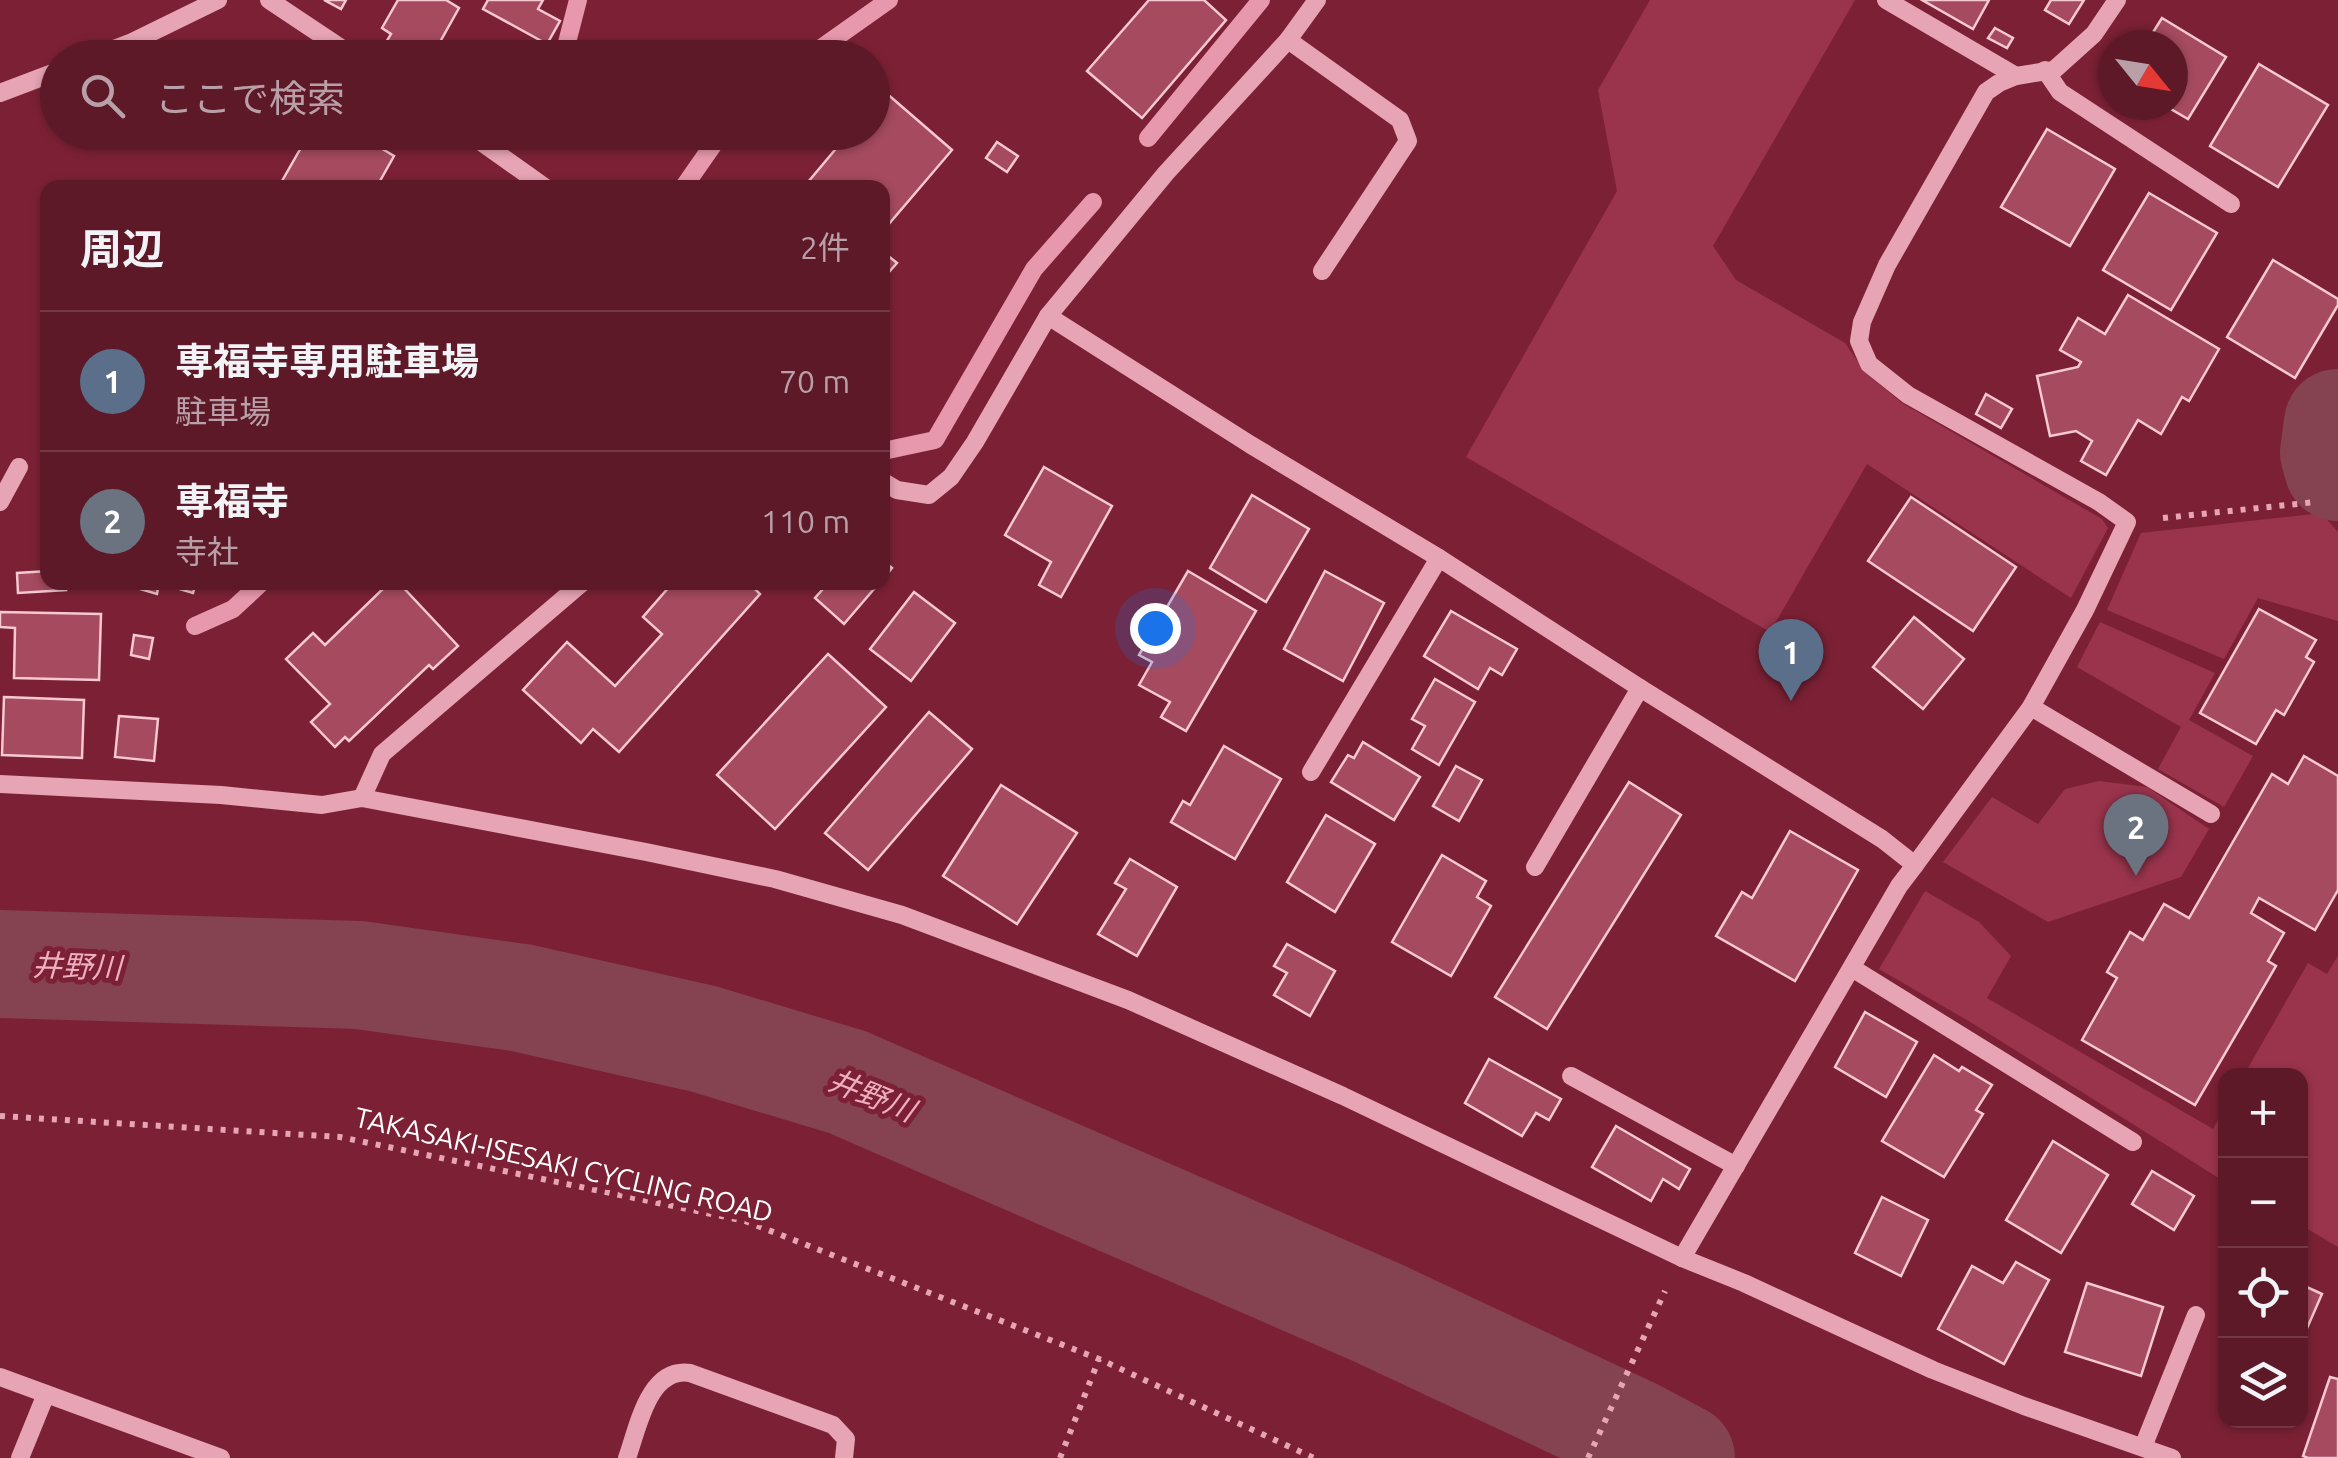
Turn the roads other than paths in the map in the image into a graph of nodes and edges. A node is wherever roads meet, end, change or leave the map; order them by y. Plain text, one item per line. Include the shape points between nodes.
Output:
1 (218, 0) edge
2 (269, 0) edge
3 (1316, 0) edge
4 (1886, 0) edge
5 (2117, 0) edge
6 (136, 40) edge
7 (329, 40) edge
8 (1288, 40) junction
9 (2045, 70) junction
10 (2016, 76) junction
11 (40, 77) edge
12 (0, 93) edge
13 (492, 150) edge
14 (535, 180) edge
15 (2232, 204) dead end
16 (1322, 271) dead end
17 (1048, 316) junction
18 (19, 466) dead end
19 (890, 486) edge
20 (0, 502) edge
21 (1439, 558) junction
22 (573, 590) edge
23 (1640, 688) junction
24 (2031, 707) junction
25 (1311, 772) dead end
26 (0, 784) edge
27 (362, 798) junction
28 (2211, 814) dead end
29 (1914, 865) junction
30 (1535, 868) dead end
31 (1852, 968) junction
32 (1570, 1076) dead end
33 (2133, 1142) dead end
34 (1736, 1166) junction
35 (1682, 1258) junction
36 (2196, 1315) dead end
37 (0, 1377) edge
38 (46, 1394) junction
39 (2143, 1447) junction
40 (20, 1458) edge
41 (221, 1458) edge
42 (627, 1458) edge
43 (844, 1458) edge
44 (2172, 1458) edge

1 - 6 street
2 - 7 street
3 - 8 street
4 - 10 street
5 - 9 street via 2094,34 2054,70
8 - 16 street via 1400,120 1408,141
8 - 17 street
9 - 10 street
9 - 15 street via 2060,92
10 - 24 street via 1986,92 1887,265 1859,341 1869,364 1908,394 2127,522
11 - 12 street
13 - 14 street
17 - 19 street via 950,478 929,495
17 - 21 street
18 - 20 street
21 - 23 street
21 - 25 street
22 - 27 street via 382,754
23 - 29 street
23 - 30 street
24 - 28 street
24 - 29 street
26 - 27 street via 322,805
27 - 35 street via 775,879 902,915 1128,1000
29 - 31 street
31 - 33 street
31 - 34 street
32 - 34 street
34 - 35 street
35 - 39 street via 1933,1370
36 - 39 street
37 - 38 street
38 - 40 street
38 - 41 street
39 - 44 street
42 - 43 street via 647,1401 677,1371 833,1426 846,1438

